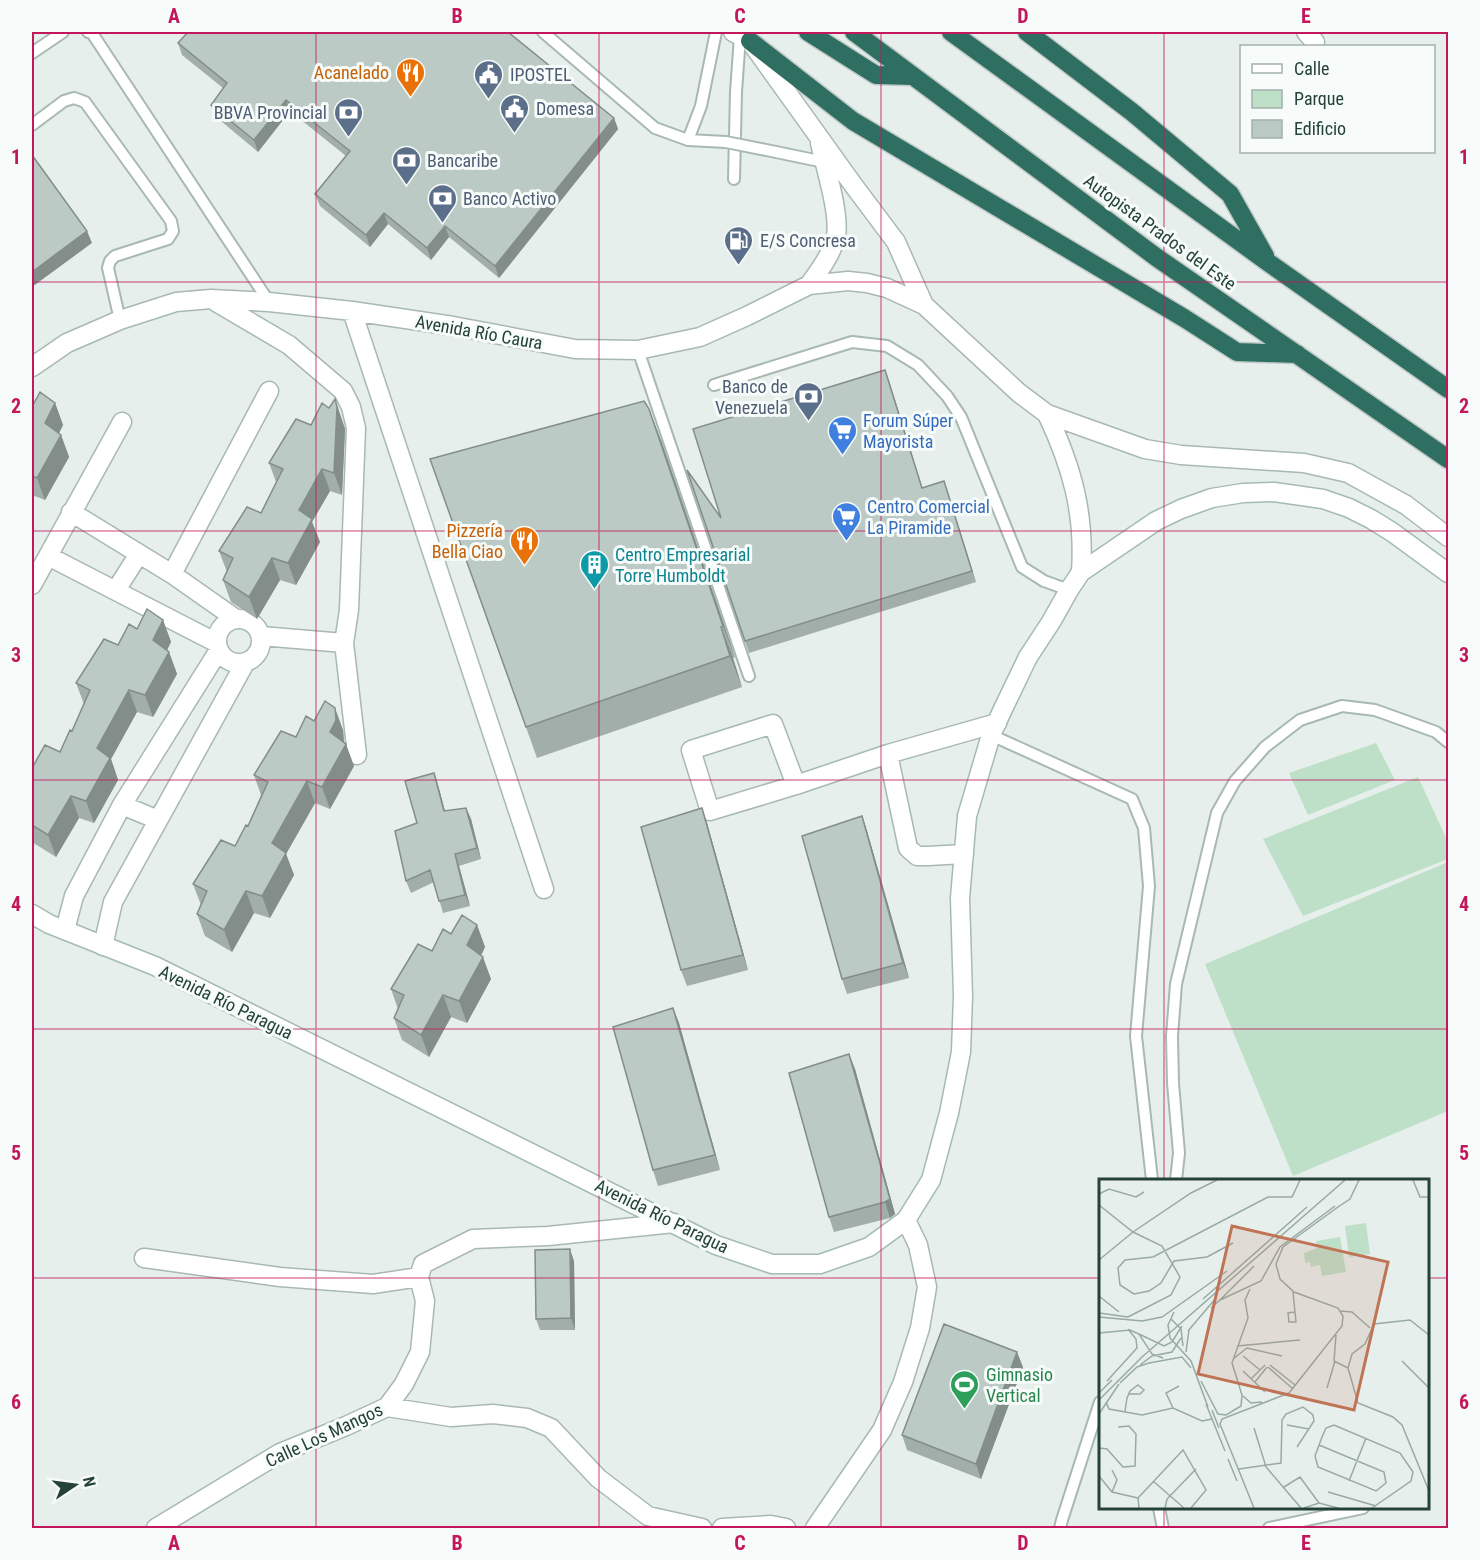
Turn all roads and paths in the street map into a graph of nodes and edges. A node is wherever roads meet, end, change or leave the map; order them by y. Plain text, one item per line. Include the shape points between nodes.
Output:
1 (63, 32) edge
2 (88, 32) edge
3 (543, 32) edge
4 (716, 32) edge
5 (808, 32) edge
6 (854, 32) edge
7 (951, 32) edge
8 (1026, 32) edge
9 (741, 36) edge
10 (32, 53) edge
11 (914, 76) junction
12 (32, 125) edge
13 (818, 136) junction
14 (688, 140) junction
15 (824, 162) junction
16 (734, 179) dead end
17 (1269, 263) junction
18 (809, 285) junction
19 (211, 299) junction
20 (269, 303) junction
21 (924, 304) junction
22 (352, 311) junction
23 (120, 320) junction
24 (638, 350) junction
25 (1297, 354) junction
26 (32, 367) edge
27 (714, 386) dead end
28 (1449, 389) edge
29 (269, 391) dead end
30 (1047, 414) junction
31 (122, 422) dead end
32 (1449, 459) edge
33 (71, 512) junction
34 (1449, 537) edge
35 (139, 554) junction
36 (48, 556) junction
37 (1081, 572) junction
38 (1449, 573) edge
39 (172, 574) junction
40 (32, 585) edge
41 (116, 590) junction
42 (1069, 590) junction
43 (236, 619) junction
44 (261, 636) junction
45 (344, 643) junction
46 (218, 646) junction
47 (245, 663) junction
48 (748, 676) dead end
49 (994, 729) junction
50 (1449, 742) edge
51 (357, 754) dead end
52 (888, 754) junction
53 (796, 785) junction
54 (123, 805) junction
55 (158, 820) junction
56 (964, 854) junction
57 (544, 889) dead end
58 (32, 914) edge
59 (65, 930) junction
60 (104, 946) junction
61 (1152, 1179) edge
62 (1176, 1179) edge
63 (906, 1220) junction
64 (674, 1223) junction
65 (144, 1258) dead end
66 (419, 1277) junction
67 (387, 1407) junction
68 (1099, 1412) edge
69 (1096, 1427) edge
70 (1159, 1509) edge
71 (1358, 1509) edge
72 (156, 1528) edge
73 (702, 1528) edge
74 (722, 1528) edge
75 (786, 1528) edge
76 (815, 1528) edge
77 (1060, 1528) edge
78 (1163, 1528) edge
79 (1269, 1528) edge

1 - 10 lane
2 - 20 lane
3 - 14 lane via 655,128
4 - 14 lane via 701,106
5 - 11 highway via 876,75
6 - 11 highway, Autopista Prados del Este
7 - 17 highway
8 - 17 highway via 1132,112 1230,194
9 - 13 street
9 - 16 lane
9 - 25 highway via 853,121 1237,352
11 - 25 highway, Autopista Prados del Este via 1156,257
12 - 23 lane via 64,101 74,98 85,102 171,221 173,231 168,240 110,261 108,268
13 - 15 street
13 - 21 street via 896,242
14 - 15 lane, bridge via 726,142
15 - 18 street via 836,236 822,268
17 - 28 highway
18 - 21 street, Avenida Río Caura via 867,283
18 - 24 street, Avenida Río Caura via 700,337
19 - 20 street, Avenida Río Caura
19 - 23 street, Avenida Río Caura via 176,302
19 - 45 street via 289,345 343,392 351,407 356,428 349,610
20 - 22 street, Avenida Río Caura
21 - 30 street via 1019,393
22 - 24 street, Avenida Río Caura via 575,349
22 - 57 street
23 - 26 street, Avenida Río Caura via 67,343
24 - 48 lane
25 - 32 highway, Autopista Prados del Este
27 - 42 lane via 852,342 886,346 918,365 961,417 1022,567
29 - 39 street
30 - 34 street via 1145,449 1304,463 1348,472 1406,505
30 - 37 street via 1075,485
31 - 33 street
33 - 35 street
33 - 36 street
35 - 39 street
35 - 41 street
36 - 40 street
36 - 41 street
37 - 38 street via 1156,521 1181,509 1212,498 1274,492 1323,499 1349,508 1392,532
37 - 42 street, Avenida Río Paragua
39 - 43 street
41 - 46 street
42 - 49 street, Avenida Río Paragua via 1028,657
43 - 44 street via 256,626
43 - 46 street via 219,632
44 - 45 street
44 - 47 street via 261,647
45 - 51 street
46 - 47 street via 225,658
46 - 54 street
47 - 55 street
49 - 52 street
49 - 56 street, Avenida Río Paragua via 967,816
49 - 61 lane via 1132,799 1144,828 1149,886 1136,1036
50 - 62 lane via 1436,732 1375,710 1341,706 1300,720 1265,747 1235,781 1217,813 1176,984 1172,1036 1179,1153
52 - 53 street
52 - 56 street via 908,848 917,856
53 - 53 street via 773,724 691,750 710,811
54 - 55 street
54 - 59 street via 74,896
55 - 60 street via 113,902
56 - 63 street, Avenida Río Paragua via 960,898 961,1052 932,1180
58 - 59 street, Avenida Río Paragua
59 - 60 street, Avenida Río Paragua
60 - 64 street, Avenida Río Paragua via 155,966
63 - 64 street, Avenida Río Paragua via 869,1247 820,1264 772,1264 716,1245
63 - 76 street via 918,1245 927,1287 920,1328 882,1430
64 - 66 street via 473,1239 423,1264
65 - 66 street via 373,1284
66 - 67 street, Calle Los Mangos via 425,1301 420,1352
67 - 72 street, Calle Los Mangos via 280,1453
67 - 73 street via 452,1417 493,1414 527,1418 551,1428 597,1478 648,1516
68 - 69 lane
69 - 77 lane
70 - 78 lane
71 - 79 lane
74 - 75 street

